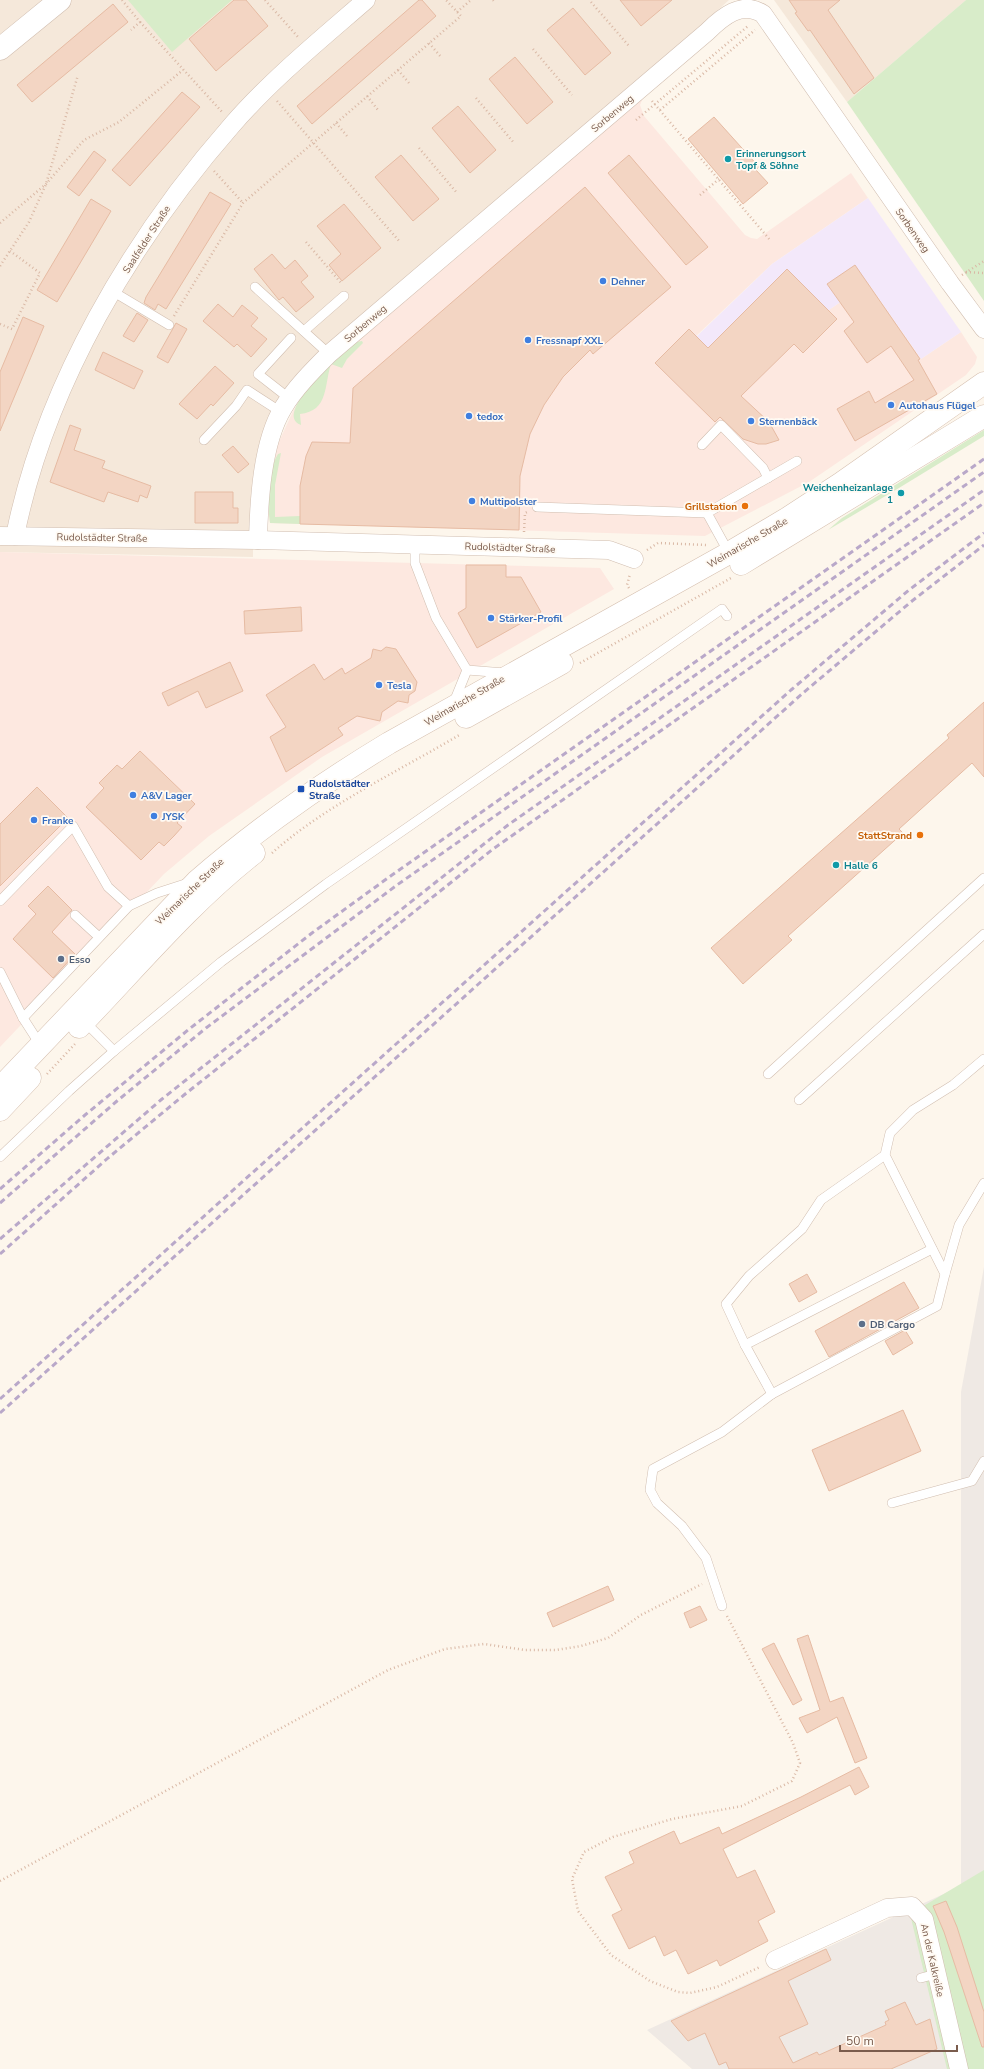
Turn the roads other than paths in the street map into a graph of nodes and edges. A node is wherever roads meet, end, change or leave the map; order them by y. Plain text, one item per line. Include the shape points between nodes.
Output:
1 (60, 0) edge
2 (366, 0) edge
3 (0, 49) edge
4 (255, 287) dead end
5 (112, 291) junction
6 (344, 292) road end
7 (168, 325) road end
8 (984, 329) edge
9 (304, 331) junction
10 (291, 338) dead end
11 (329, 354) junction
12 (984, 383) edge
13 (285, 406) junction
14 (984, 416) edge
15 (204, 440) dead end
16 (702, 445) dead end
17 (797, 462) dead end
18 (768, 478) junction
19 (537, 508) dead end
20 (706, 513) junction
21 (8, 536) edge
22 (258, 540) junction
23 (415, 544) junction
24 (729, 553) junction
25 (634, 559) road end
26 (727, 616) dead end
27 (467, 670) junction
28 (511, 674) junction
29 (452, 708) junction
30 (984, 878) edge
31 (197, 881) junction
32 (0, 901) edge
33 (129, 906) junction
34 (75, 915) dead end
35 (984, 934) edge
36 (99, 937) junction
37 (0, 972) edge
38 (23, 1018) junction
39 (84, 1022) junction
40 (41, 1046) junction
41 (114, 1051) junction
42 (984, 1059) edge
43 (768, 1074) dead end
44 (0, 1088) edge
45 (799, 1100) dead end
46 (0, 1110) edge
47 (885, 1155) junction
48 (0, 1157) edge
49 (984, 1183) edge
50 (932, 1249) junction
51 (945, 1274) junction
52 (745, 1345) junction
53 (772, 1394) junction
54 (984, 1461) edge
55 (892, 1503) dead end
56 (722, 1606) road end
57 (775, 1960) road end
58 (960, 2069) edge

1 - 3 main road
2 - 5 street, Saalfelder Straße via 308,50 232,124 155,222
4 - 9 lane
5 - 7 lane
5 - 21 street, Saalfelder Straße via 54,408 22,503
6 - 9 lane
8 - 11 street, Sorbenweg via 758,9 744,5 736,8
9 - 11 lane
10 - 13 lane via 258,374
11 - 13 street, Sorbenweg via 302,382
12 - 24 main road, Weimarische Straße via 840,484
13 - 15 lane via 247,390 236,406
13 - 22 street, Sorbenweg via 274,430 261,480
14 - 39 main road, Weimarische Straße via 751,557 396,756 326,799 236,867 190,911
16 - 18 lane via 721,425 763,468
17 - 18 lane
18 - 20 lane
19 - 20 lane
20 - 24 lane
21 - 22 street, Rudolstädter Straße
22 - 23 street, Rudolstädter Straße
23 - 25 street, Rudolstädter Straße via 609,550
23 - 27 lane via 415,563 436,618
24 - 28 main road, Weimarische Straße
26 - 41 lane via 722,609 326,884 221,962
27 - 28 lane
27 - 29 lane
28 - 29 main road, Weimarische Straße
29 - 31 main road, Weimarische Straße via 389,743 306,796
30 - 43 lane
31 - 33 lane via 156,893
31 - 40 main road, Weimarische Straße
32 - 33 lane via 73,826 108,887
33 - 36 lane
34 - 36 lane
35 - 45 lane
36 - 38 lane
37 - 38 lane
38 - 40 lane
39 - 41 lane
39 - 46 main road, Weimarische Straße
40 - 44 main road, Weimarische Straße
41 - 48 lane via 68,1091
42 - 47 lane via 954,1085 914,1110 890,1132
47 - 50 lane
47 - 52 lane via 821,1200 802,1229 748,1276 726,1304
49 - 51 lane via 959,1225
50 - 51 lane
50 - 52 lane
51 - 53 lane via 937,1306
52 - 53 lane
53 - 56 lane via 722,1432 653,1469 650,1490 657,1503 682,1526 706,1558
54 - 55 lane via 972,1481
57 - 58 street, An der Kalkreiße via 887,1908 912,1906 924,1919 929,1976

